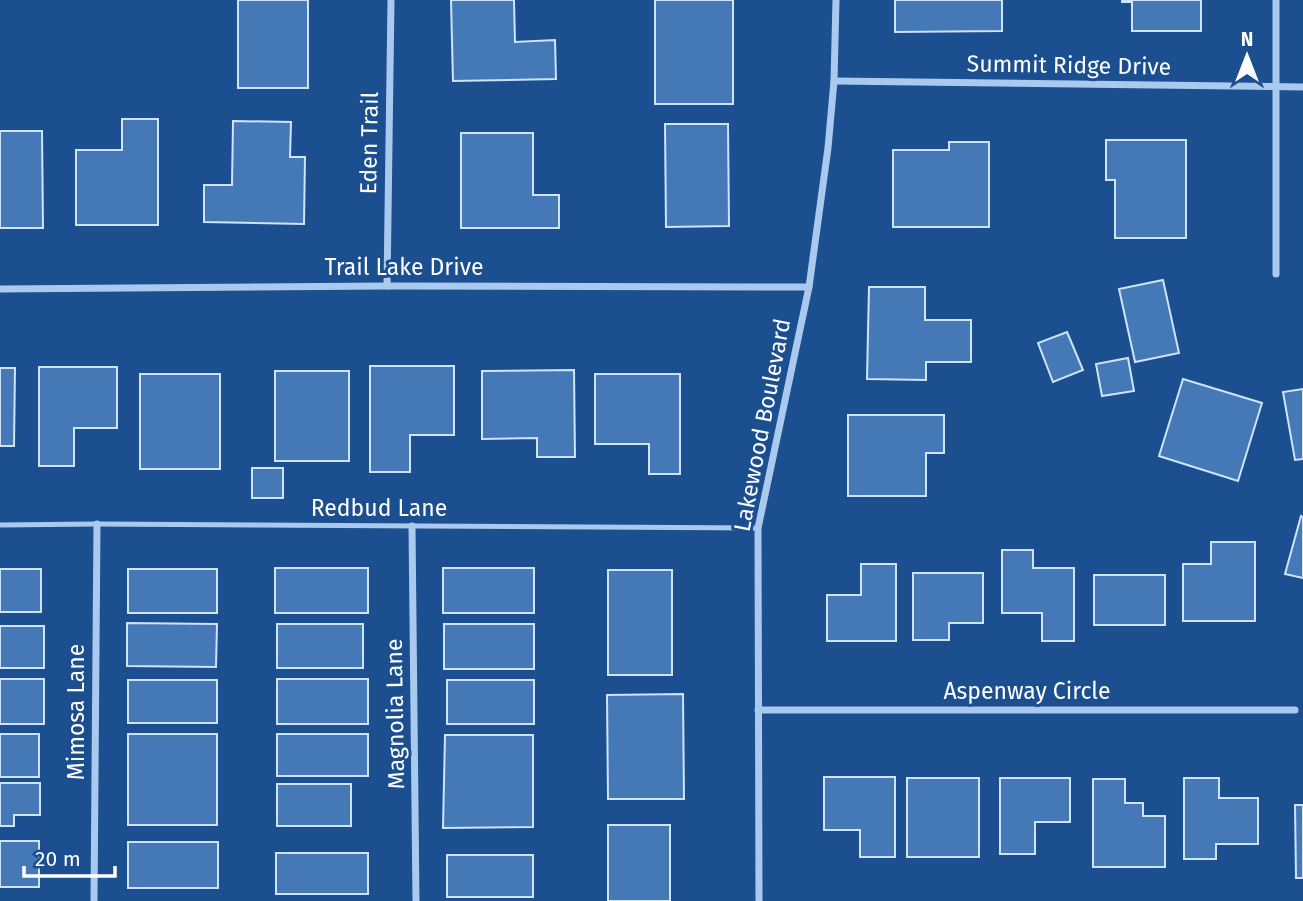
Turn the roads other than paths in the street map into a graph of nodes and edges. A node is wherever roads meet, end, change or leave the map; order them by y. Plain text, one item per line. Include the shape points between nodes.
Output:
1 (391, 0) edge
2 (836, 0) edge
3 (1276, 0) edge
4 (834, 81) junction
5 (1276, 87) junction
6 (1303, 87) edge
7 (1276, 274) dead end
8 (387, 286) junction
9 (809, 287) junction
10 (0, 289) edge
11 (97, 524) junction
12 (0, 525) edge
13 (412, 526) junction
14 (758, 528) junction
15 (758, 710) junction
16 (1295, 710) dead end
17 (94, 901) edge
18 (416, 901) edge
19 (759, 901) edge

1 - 8 street, Eden Trail
2 - 4 street, Lakewood Boulevard
3 - 5 street
4 - 5 street, Summit Ridge Drive
4 - 9 street, Lakewood Boulevard
5 - 6 street, Summit Ridge Drive
5 - 7 street
8 - 9 street, Trail Lake Drive
8 - 10 street, Trail Lake Drive
9 - 14 street, Lakewood Boulevard
11 - 12 lane, Redbud Lane
11 - 13 lane, Redbud Lane
11 - 17 street, Mimosa Lane
13 - 14 lane, Redbud Lane
13 - 18 street, Magnolia Lane
14 - 15 street, Lakewood Boulevard
15 - 16 street, Aspenway Circle
15 - 19 street, Lakewood Boulevard

